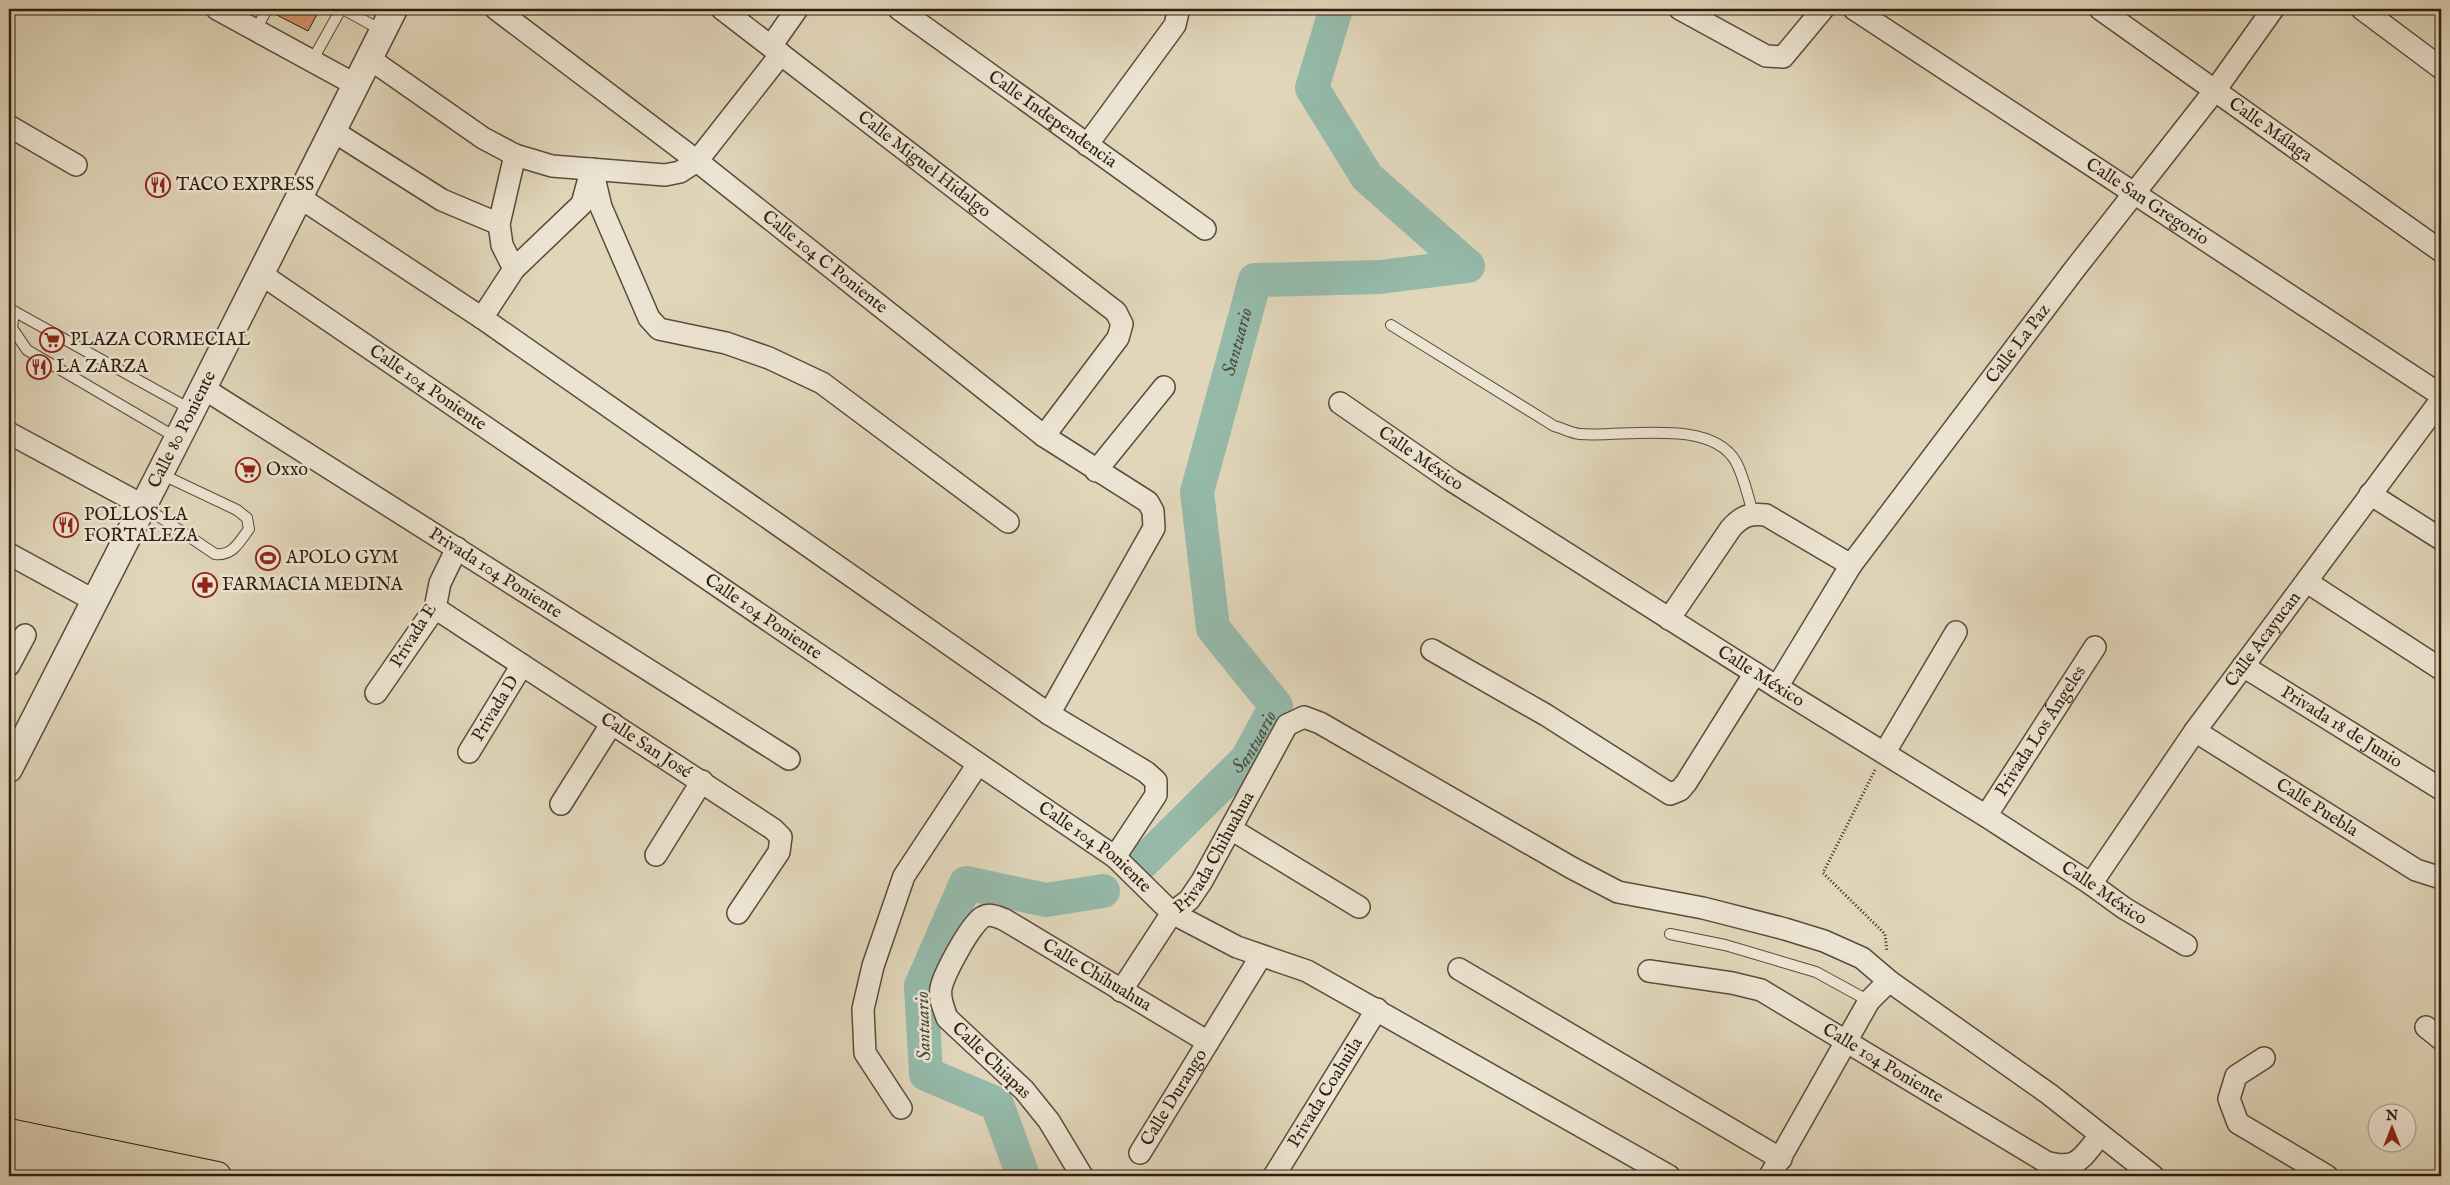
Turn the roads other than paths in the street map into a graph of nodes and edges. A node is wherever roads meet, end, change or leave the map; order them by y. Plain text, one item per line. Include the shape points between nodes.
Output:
1 (217, 9) edge
2 (267, 9) edge
3 (342, 9) edge
4 (496, 9) edge
5 (722, 9) edge
6 (797, 9) edge
7 (899, 9) edge
8 (1680, 9) edge
9 (1823, 9) edge
10 (1854, 9) edge
11 (2100, 9) edge
12 (2273, 9) edge
13 (2362, 9) edge
14 (1177, 10) edge
15 (389, 20) edge
16 (256, 30) junction
17 (776, 50) junction
18 (370, 59) junction
19 (312, 61) junction
20 (2441, 68) edge
21 (356, 85) junction
22 (2216, 89) junction
23 (9, 126) edge
24 (333, 131) junction
25 (1087, 145) junction
26 (514, 155) junction
27 (697, 161) junction
28 (76, 165) dead end
29 (592, 169) junction
30 (2136, 192) junction
31 (299, 197) junction
32 (499, 224) junction
33 (1206, 229) dead end
34 (2441, 250) edge
35 (514, 269) junction
36 (261, 274) junction
37 (12, 310) edge
38 (482, 318) junction
39 (1391, 325) dead end
40 (1164, 387) dead end
41 (2441, 395) edge
42 (197, 399) junction
43 (2441, 400) edge
44 (1340, 403) dead end
45 (9, 433) edge
46 (1044, 436) junction
47 (178, 438) junction
48 (1096, 471) junction
49 (160, 473) junction
50 (2370, 494) junction
51 (144, 506) junction
52 (1747, 515) junction
53 (1008, 522) dead end
54 (2441, 539) edge
55 (458, 548) junction
56 (9, 554) edge
57 (1851, 565) junction
58 (2307, 582) junction
59 (95, 601) junction
60 (436, 608) junction
61 (1669, 619) junction
62 (1956, 632) dead end
63 (26, 635) dead end
64 (2095, 647) dead end
65 (1432, 650) dead end
66 (522, 665) junction
67 (9, 666) edge
68 (2244, 666) junction
69 (2441, 669) edge
70 (1755, 673) junction
71 (1777, 687) junction
72 (376, 693) dead end
73 (1050, 714) junction
74 (612, 723) junction
75 (2195, 731) junction
76 (469, 752) dead end
77 (1885, 752) junction
78 (789, 759) dead end
79 (978, 764) junction
80 (9, 769) edge
81 (702, 781) junction
82 (2441, 789) edge
83 (561, 804) dead end
84 (1986, 816) junction
85 (1231, 829) junction
86 (656, 855) dead end
87 (1115, 857) junction
88 (2441, 878) edge
89 (2091, 884) junction
90 (1359, 907) dead end
91 (738, 913) dead end
92 (1172, 913) junction
93 (984, 916) joint
94 (1670, 934) dead end
95 (2186, 945) dead end
96 (1261, 956) junction
97 (1460, 969) dead end
98 (1648, 971) dead end
99 (1889, 980) junction
100 (1121, 991) junction
101 (1869, 1001) junction
102 (1377, 1009) junction
103 (1208, 1042) junction
104 (1848, 1042) junction
105 (2264, 1058) dead end
106 (901, 1108) dead end
107 (9, 1133) edge
108 (2100, 1136) junction
109 (1140, 1153) dead end
110 (9, 1158) edge
111 (1775, 1168) edge
112 (120, 1176) edge
113 (217, 1176) edge
114 (1082, 1176) edge
115 (1274, 1176) edge
116 (1669, 1176) edge
117 (2153, 1176) edge
118 (2328, 1176) edge

1 - 16 street
2 - 16 lane
3 - 15 lane
3 - 19 lane
4 - 27 street, Calle 104 C Poniente
5 - 17 street, Calle Miguel Hidalgo
6 - 17 street
7 - 25 street, Calle Independencia
8 - 9 street via 1766,56 1783,57
10 - 30 street, Calle San Gregorio
11 - 22 street, Calle Málaga
12 - 22 street, Calle La Paz
13 - 20 street
14 - 25 street via 1175,25
15 - 18 street, Calle 80 Poniente
16 - 19 street
17 - 27 street
17 - 46 street, Calle Miguel Hidalgo via 1116,312 1122,324 1118,338
18 - 21 street, Calle 80 Poniente
18 - 26 street via 483,138
19 - 21 street
21 - 24 street, Calle 80 Poniente
22 - 30 street, Calle La Paz
22 - 34 street, Calle Málaga
23 - 28 street
24 - 31 street, Calle 80 Poniente
24 - 32 street via 442,200
25 - 33 street, Calle Independencia
26 - 29 street via 552,166
26 - 32 street
27 - 29 street via 680,172 665,175
27 - 46 street, Calle 104 C Poniente
29 - 35 street via 582,204
29 - 53 street via 601,207 648,318 659,329 726,343 822,383
30 - 41 street, Calle San Gregorio
30 - 57 street, Calle La Paz
31 - 36 street, Calle 80 Poniente
31 - 38 street
32 - 35 street via 502,244
35 - 38 street
36 - 42 street, Calle 80 Poniente
36 - 79 street, Calle 104 Poniente
37 - 42 lane
37 - 47 lane via 12,328 27,350
38 - 73 street
39 - 52 lane via 1554,426 1578,434 1696,436 1721,445 1736,462
40 - 48 street
42 - 47 street, Calle 80 Poniente
42 - 55 street, Privada 104 Poniente
43 - 50 street, Calle Acayucan
44 - 61 street, Calle México via 1451,480
45 - 51 street
46 - 48 street, Calle 104 C Poniente
47 - 49 street, Calle 80 Poniente
48 - 73 street, Calle 104 C Poniente via 1148,502 1153,511 1154,528
49 - 51 street, Calle 80 Poniente
49 - 51 lane via 237,510 247,518 249,529 231,552 215,554
50 - 54 street
50 - 58 street, Calle Acayucan
51 - 59 street, Calle 80 Poniente
52 - 57 street via 1766,515
52 - 61 street
55 - 60 street, Privada E via 440,582
55 - 78 street, Privada 104 Poniente
56 - 59 street
57 - 71 street, Calle La Paz
58 - 68 street, Calle Acayucan
58 - 69 street
59 - 80 street, Calle 80 Poniente
60 - 66 street, Calle San José
60 - 72 street, Privada E
61 - 70 street, Calle México
62 - 77 street
63 - 67 street
64 - 84 street, Privada Los Ángeles
65 - 70 street via 1546,716 1670,794 1686,783
66 - 74 street, Calle San José
66 - 76 street, Privada D
68 - 75 street, Calle Acayucan
68 - 82 street, Privada 18 de Junio
70 - 71 street, Calle México
71 - 77 street, Calle México
73 - 87 street via 1156,781 1156,795
74 - 81 street, Calle San José
74 - 83 street
75 - 88 street, Calle Puebla via 2416,870
75 - 89 street, Calle Acayucan
77 - 84 street, Calle México
79 - 87 street, Calle 104 Poniente
79 - 106 street via 904,876 873,966 863,1008 864,1054
81 - 86 street
81 - 91 street, Calle San José via 780,837 779,852
84 - 89 street, Calle México
85 - 90 street
85 - 92 street, Privada Chihuahua via 1189,900
85 - 99 street, Privada Chihuahua via 1287,725 1304,717 1320,723 1618,892 1703,908 1824,941 1862,958
87 - 92 street, Calle 104 Poniente
89 - 95 street, Calle México
92 - 96 street, Calle 104 Poniente
92 - 100 street, Privada Chihuahua
93 - 100 street, Calle Chihuahua via 994,915 1005,920
93 - 114 street, Calle Chiapas via 974,924 941,988 944,1011 958,1031 1024,1090 1049,1121
94 - 101 lane via 1725,945 1816,972
96 - 102 street, Calle 104 Poniente via 1307,971
96 - 103 street, Calle Durango
97 - 111 street
98 - 104 street, Calle 104 Poniente via 1761,990
99 - 101 street
99 - 108 street via 2049,1094
100 - 103 street, Calle Chihuahua
101 - 104 street
102 - 115 street, Privada Coahuila
102 - 116 street, Calle 104 Poniente
103 - 109 street, Calle Durango
104 - 108 street, Calle 104 Poniente via 2046,1162 2060,1166 2077,1163
104 - 111 street
105 - 118 street via 2236,1076 2228,1099 2238,1123
107 - 113 highway
108 - 117 street
110 - 112 highway

